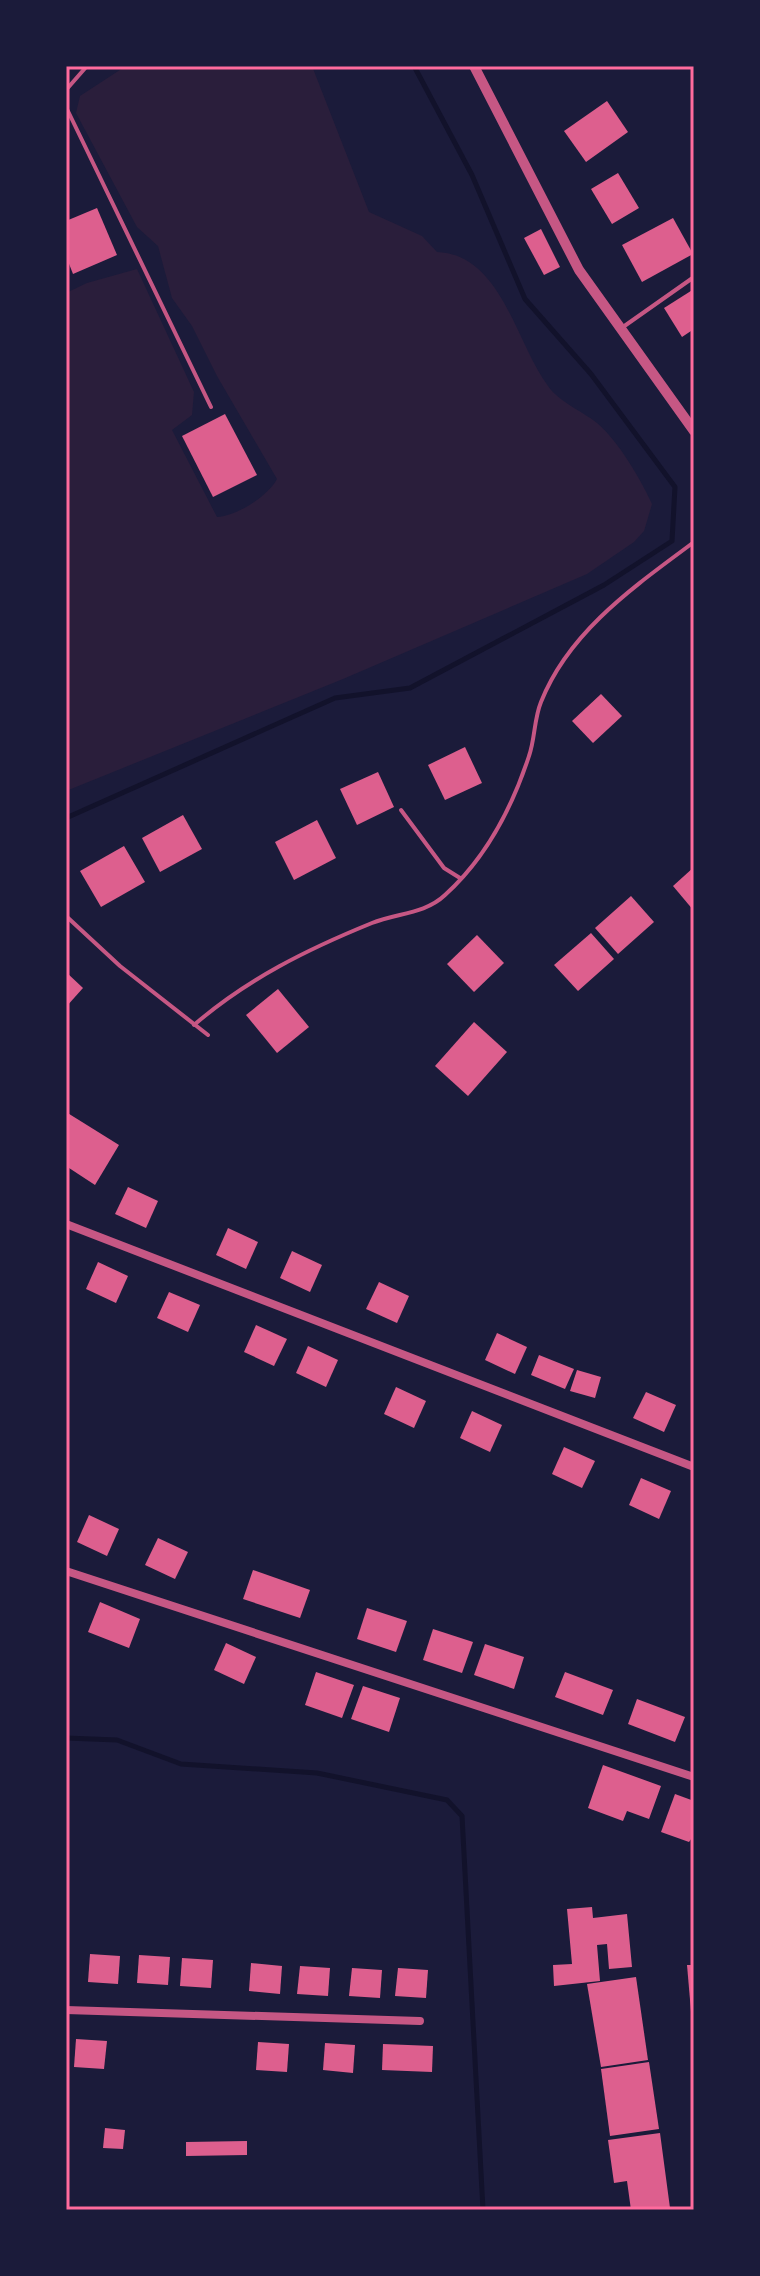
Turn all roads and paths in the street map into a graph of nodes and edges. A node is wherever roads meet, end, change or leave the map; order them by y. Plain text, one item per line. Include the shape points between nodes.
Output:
1 (87, 66) edge
2 (474, 66) edge
3 (66, 90) edge
4 (66, 107) edge
5 (694, 277) edge
6 (621, 328) junction
7 (211, 407) dead end
8 (694, 431) edge
9 (694, 542) edge
10 (401, 810) dead end
11 (460, 878) junction
12 (66, 916) edge
13 (194, 1025) junction
14 (208, 1035) dead end
15 (66, 1224) edge
16 (694, 1467) edge
17 (66, 1571) edge
18 (694, 1777) edge
19 (66, 2010) edge
20 (420, 2021) dead end

1 - 3 lane
2 - 6 street via 579,270
4 - 7 lane
5 - 6 lane
6 - 8 street
9 - 11 lane via 616,601 569,653 541,703 529,756 495,835
10 - 11 lane via 444,868
11 - 13 lane via 425,908 374,922 273,968 232,992
12 - 13 lane
13 - 14 lane
15 - 16 street
17 - 18 street
19 - 20 street

